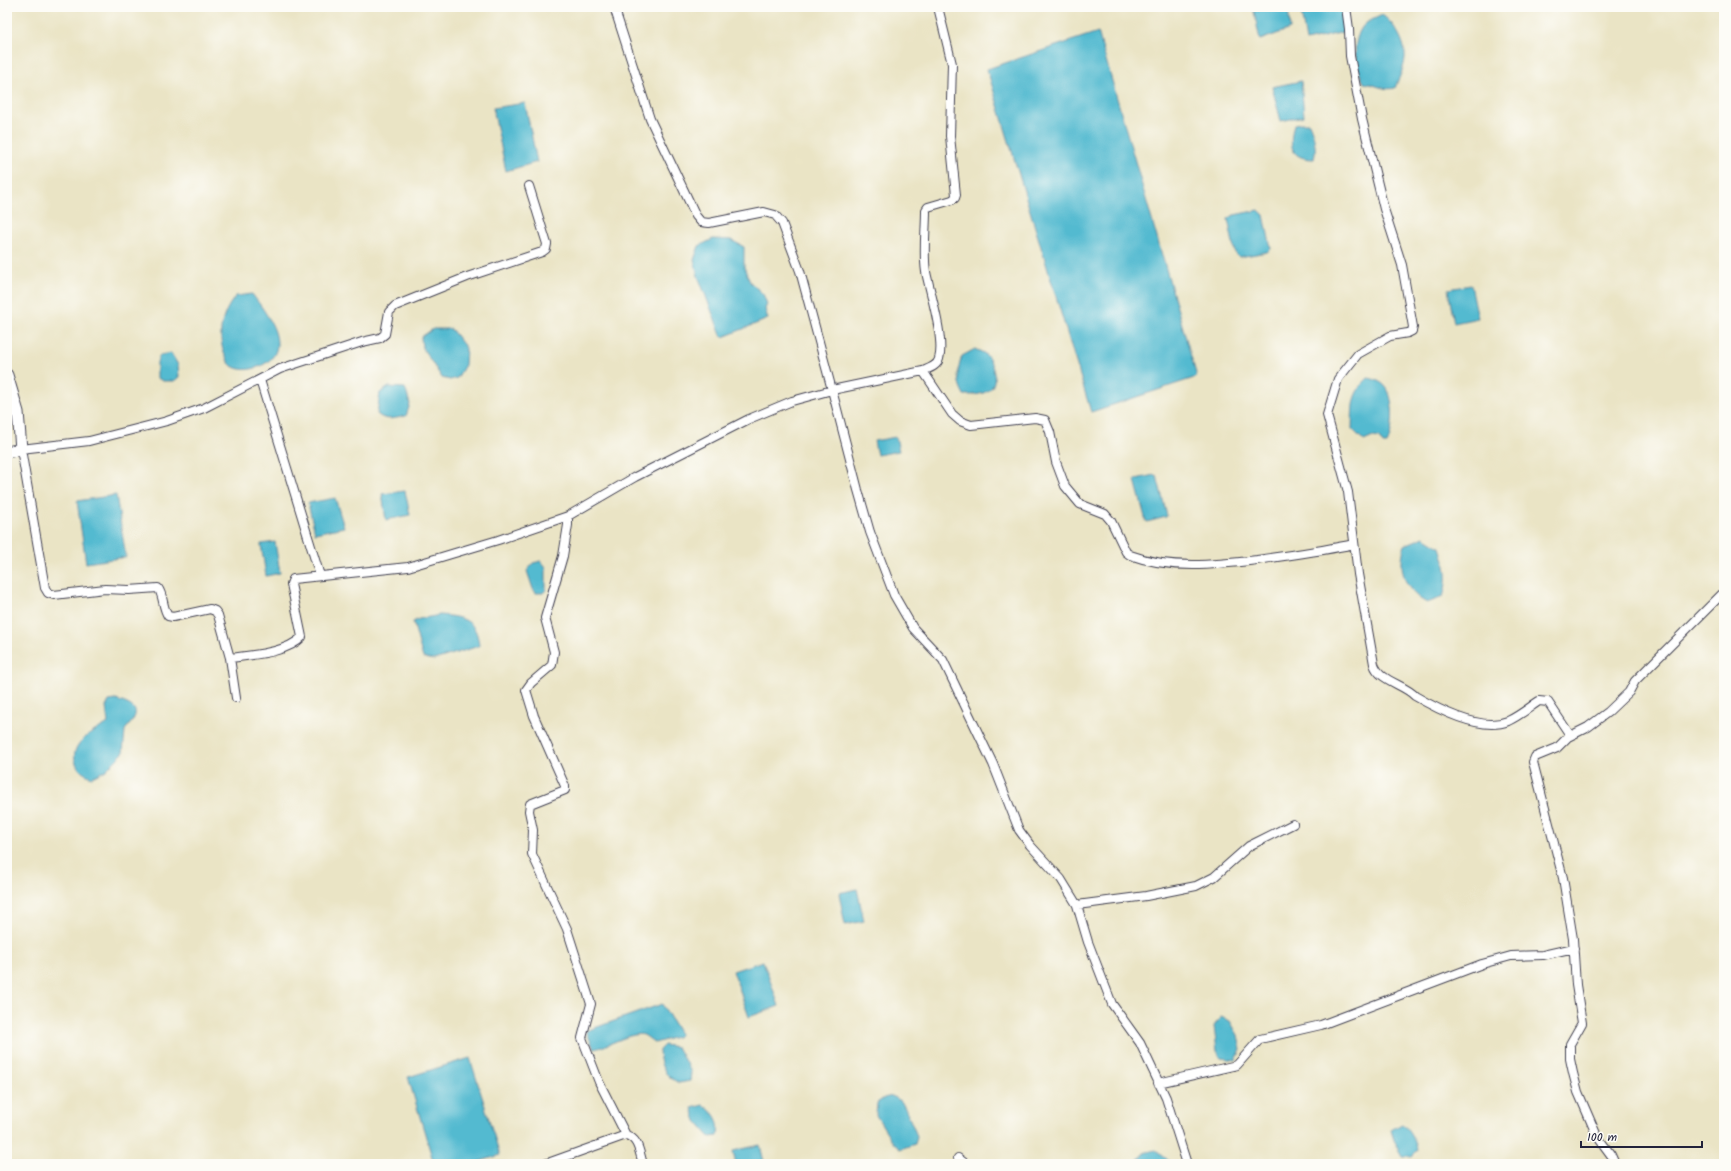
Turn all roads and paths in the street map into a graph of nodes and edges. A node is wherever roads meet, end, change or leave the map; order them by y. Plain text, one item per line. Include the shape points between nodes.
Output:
1 (614, 7) edge
2 (938, 7) edge
3 (1346, 7) edge
4 (529, 186) dead end
5 (923, 371) junction
6 (7, 375) edge
7 (260, 380) junction
8 (832, 390) junction
9 (21, 449) junction
10 (7, 452) edge
11 (568, 516) junction
12 (1354, 544) junction
13 (320, 576) junction
14 (1724, 592) edge
15 (230, 658) junction
16 (236, 698) dead end
17 (1570, 735) junction
18 (1293, 824) dead end
19 (1077, 905) junction
20 (1574, 948) junction
21 (1158, 1083) junction
22 (626, 1135) junction
23 (958, 1158) dead end
24 (545, 1164) edge
25 (643, 1164) edge
26 (966, 1164) edge
27 (1187, 1164) edge
28 (1615, 1164) edge

1 - 8 street via 650,119 696,216 701,222 709,223 764,212 775,215 782,224 800,271
2 - 5 street via 952,64 950,136 956,195 952,200 928,207 926,210 926,270 940,349 939,360 933,367
3 - 12 street via 1350,56 1358,98 1384,209 1402,265 1413,327 1408,333 1390,336 1358,354 1338,379 1328,405 1326,415 1348,492
4 - 7 street via 547,244 542,252 409,299 389,312 385,334 380,338 280,369
5 - 8 street
5 - 12 street via 952,414 960,421 971,425 1035,418 1045,420 1065,486 1080,504 1105,514 1130,555 1190,565 1217,564 1308,553
6 - 9 main road via 18,412
7 - 9 street via 204,408 167,421 89,441
7 - 13 street
8 - 11 street via 792,401 749,419 635,477
8 - 19 street via 870,532 894,595 913,628 943,660 993,764 1019,830 1061,879
9 - 10 main road
9 - 15 street via 45,588 48,593 54,595 105,588 158,588 168,616 210,609 215,611
11 - 13 street via 408,567
11 - 22 street via 563,556 545,618 554,652 552,665 526,690 565,790 530,804 532,854 567,929 591,1004 582,1038 602,1088
12 - 17 street via 1374,664 1379,673 1410,690 1422,700 1475,723 1495,724 1508,721 1544,700 1548,702
13 - 15 street via 293,579 291,584 302,634 300,640 272,652
14 - 17 street via 1635,681 1629,692 1608,712 1588,727
15 - 16 street
17 - 20 street via 1557,748 1535,757 1533,762 1563,878
18 - 19 street via 1249,846 1214,877 1196,886
19 - 21 street via 1112,1004 1140,1044
20 - 21 street via 1543,955 1511,956 1482,964 1321,1025 1260,1039 1237,1065
20 - 28 street via 1582,1023 1570,1044 1570,1059 1585,1111
21 - 27 street via 1166,1098
22 - 24 street
22 - 25 street via 634,1138
23 - 26 street

